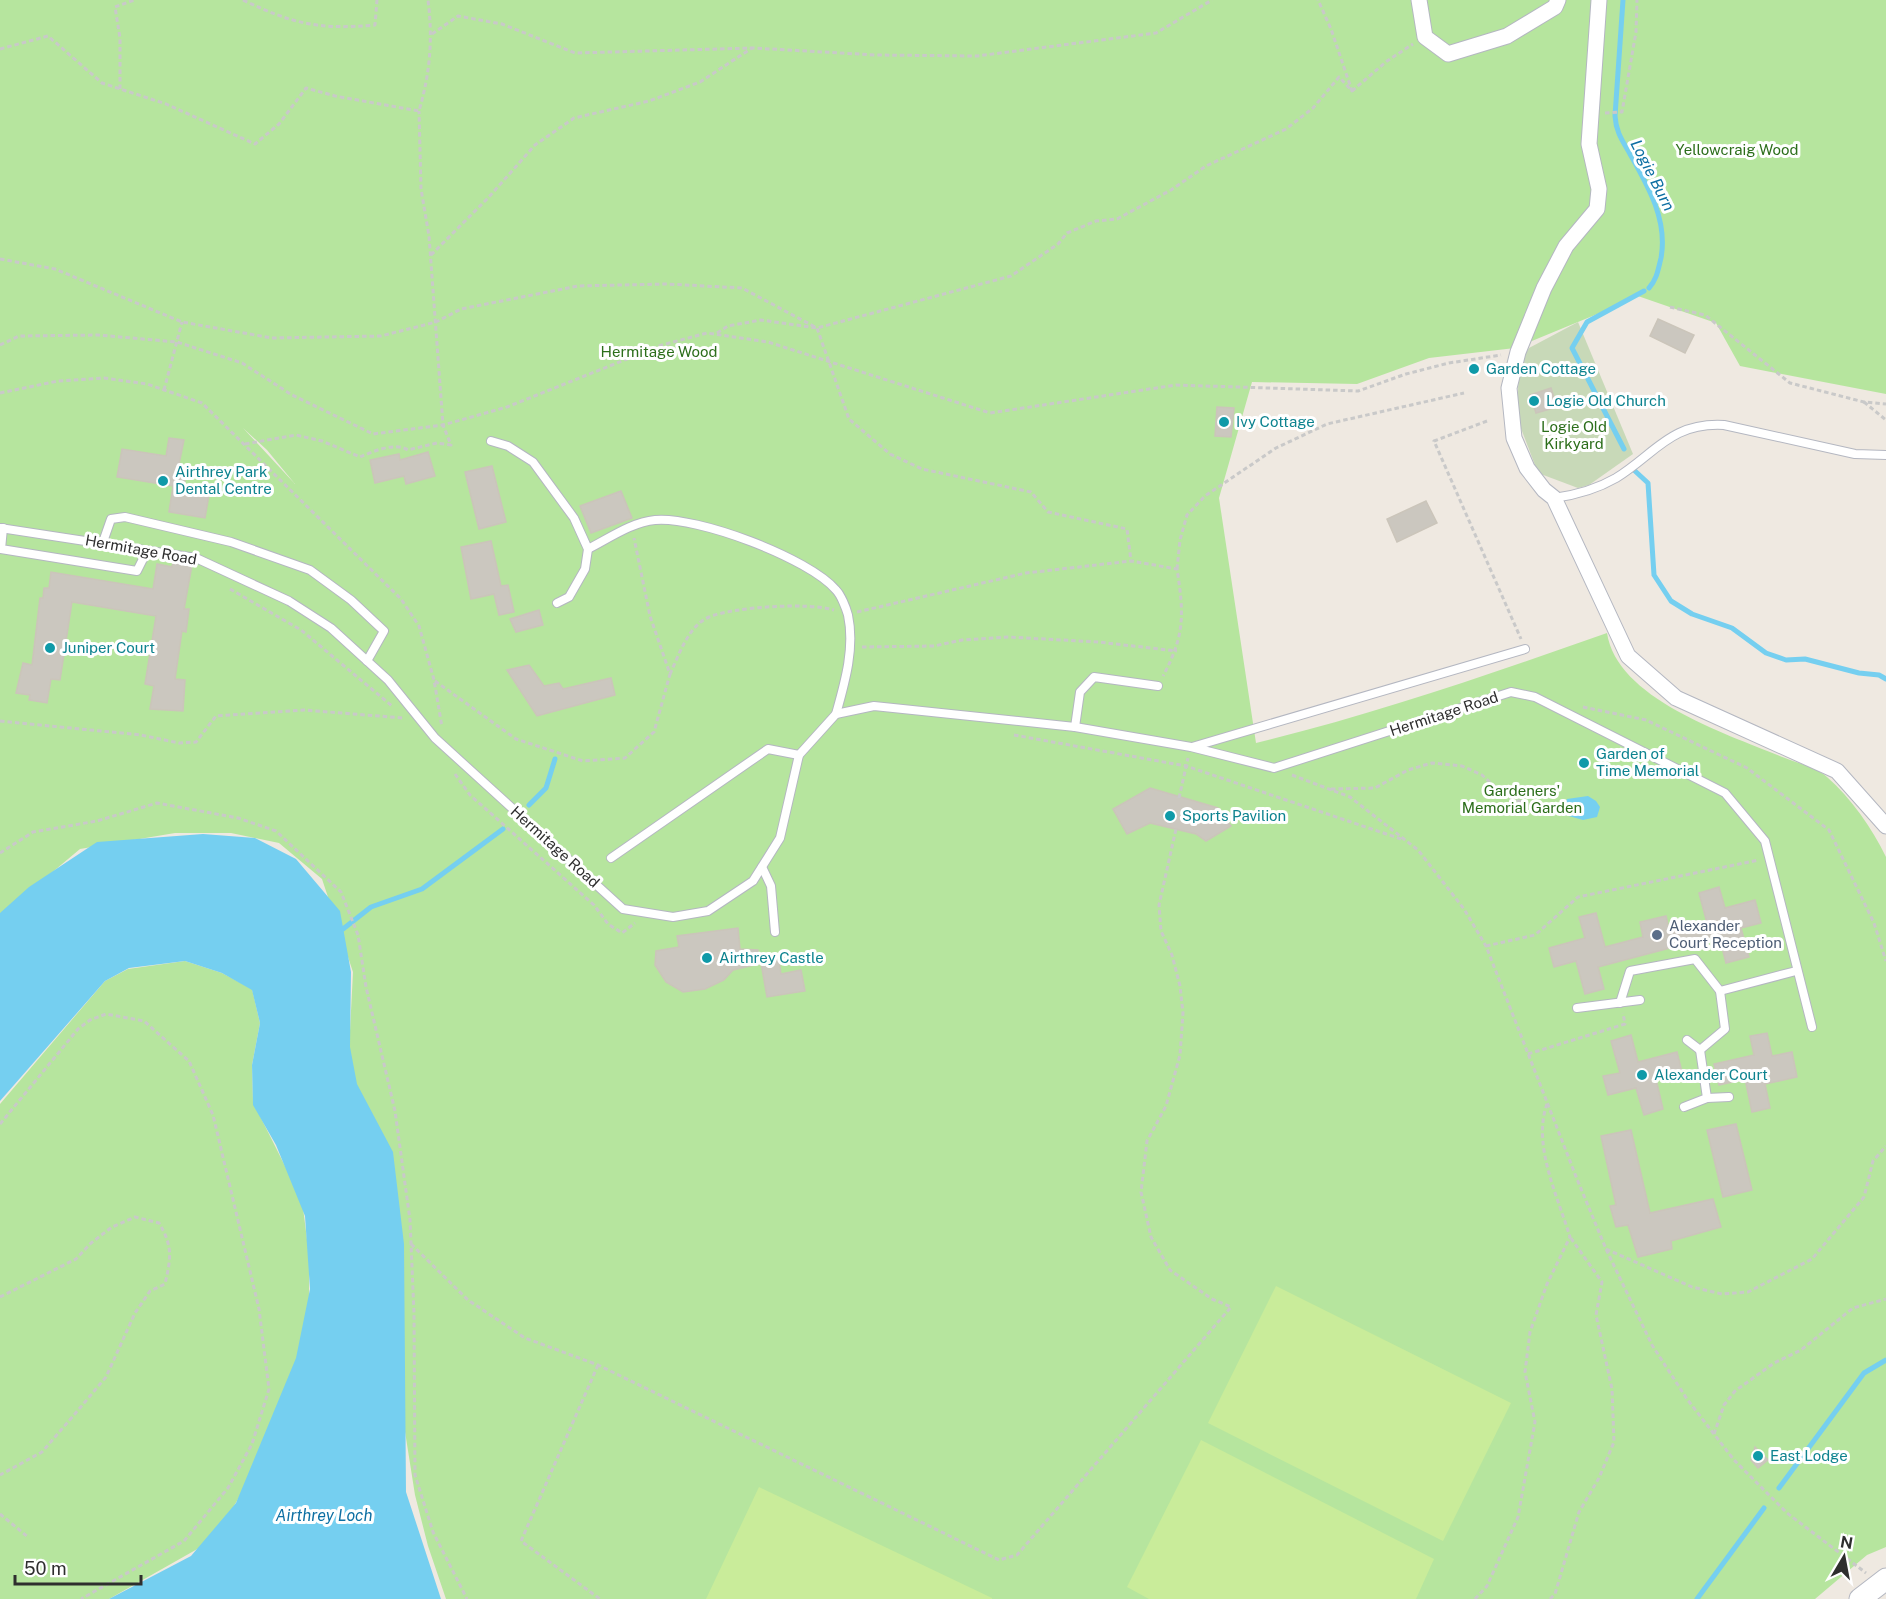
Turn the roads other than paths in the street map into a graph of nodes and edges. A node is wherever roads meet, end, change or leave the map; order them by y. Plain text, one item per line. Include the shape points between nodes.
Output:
1 (1419, 0) edge
2 (1558, 0) edge
3 (1599, 0) edge
4 (491, 441) dead end
5 (1886, 454) edge
6 (1554, 498) junction
7 (1, 528) edge
8 (103, 542) junction
9 (588, 549) junction
10 (147, 551) junction
11 (556, 603) dead end
12 (1525, 649) road end
13 (367, 661) junction
14 (1158, 686) road end
15 (836, 714) junction
16 (1075, 727) junction
17 (1191, 747) junction
18 (799, 755) junction
19 (1886, 826) edge
20 (611, 858) dead end
21 (762, 867) junction
22 (775, 932) dead end
23 (1796, 971) junction
24 (1720, 991) junction
25 (1640, 1000) dead end
26 (1620, 1003) junction
27 (1577, 1008) dead end
28 (1812, 1027) dead end
29 (1687, 1040) dead end
30 (1700, 1050) junction
31 (1729, 1097) dead end
32 (1707, 1098) junction
33 (1684, 1107) dead end
34 (1882, 1581) edge
35 (1860, 1599) edge

1 - 2 street via 1425,37 1448,54 1507,36 1555,7
3 - 6 street via 1589,144 1599,189 1597,209 1566,246 1544,288 1518,352 1509,388 1514,438 1527,468
4 - 9 lane via 508,446 533,462 574,518
5 - 6 lane via 1855,454 1724,424 1703,423 1644,454 1614,479 1579,494
6 - 19 street via 1628,656 1676,698 1837,771
7 - 8 lane, Hermitage Road
7 - 10 lane via 0,549 137,571
8 - 10 lane, Hermitage Road
8 - 13 lane via 111,519 125,517 222,540 309,570 351,600 384,631
9 - 11 lane via 585,569 569,597
9 - 15 lane via 655,520 691,523 734,535 813,572 837,590 848,614 845,683
10 - 13 lane, Hermitage Road via 196,558 289,601 331,628
12 - 17 lane
13 - 21 lane, Hermitage Road via 446,748 623,909 673,917 708,911 753,881
14 - 16 lane via 1094,677 1080,692
15 - 16 lane via 874,706
15 - 18 lane, Hermitage Road
16 - 17 lane
17 - 23 lane, Hermitage Road via 1274,768 1511,692 1534,697 1725,793 1765,841
18 - 20 lane via 768,749
18 - 21 lane, Hermitage Road via 780,838
21 - 22 lane via 771,886
23 - 24 lane
23 - 28 lane, Hermitage Road
24 - 26 lane via 1695,960 1630,971
24 - 30 lane via 1725,1029
25 - 26 lane
26 - 27 lane
29 - 30 lane
30 - 32 lane
31 - 32 lane
32 - 33 lane
34 - 35 main road

